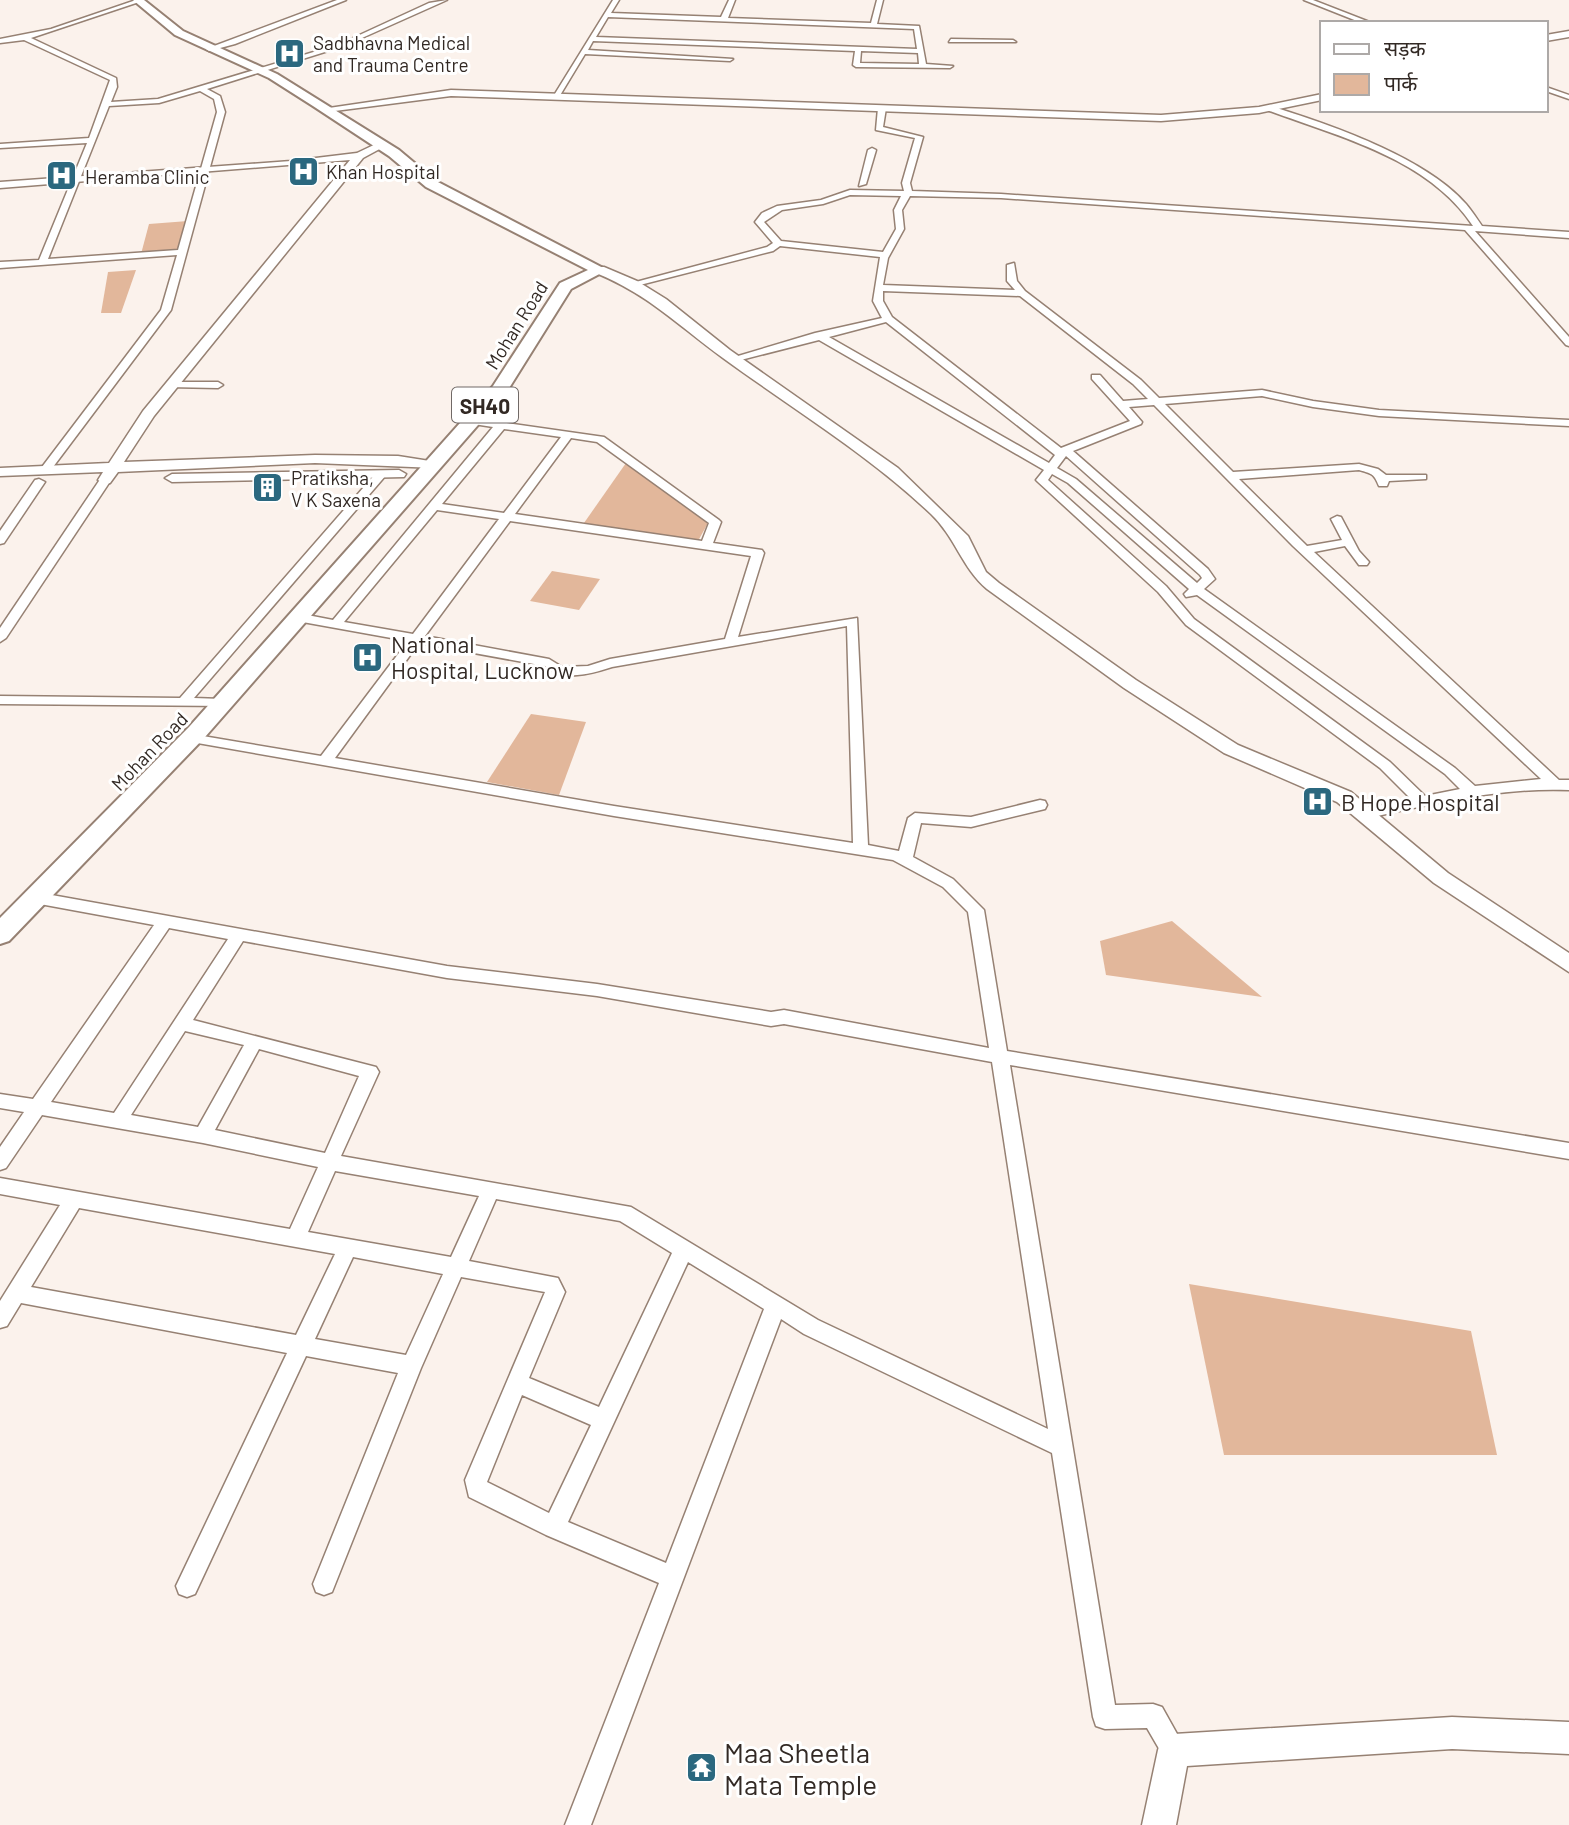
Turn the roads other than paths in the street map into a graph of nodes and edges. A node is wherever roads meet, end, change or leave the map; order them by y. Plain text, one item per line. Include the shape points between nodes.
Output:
1 (138, 0) edge
2 (343, 0) edge
3 (444, 0) edge
4 (616, 0) edge
5 (732, 0) edge
6 (880, 0) edge
7 (1307, 0) edge
8 (661, 8) dead end
9 (608, 15) junction
10 (658, 17) junction
11 (687, 18) junction
12 (724, 19) junction
13 (784, 21) junction
14 (1364, 21) edge
15 (849, 23) junction
16 (874, 24) junction
17 (762, 30) dead end
18 (1569, 34) edge
19 (676, 35) junction
20 (713, 36) dead end
21 (847, 37) junction
22 (1548, 38) edge
23 (27, 39) junction
24 (593, 39) junction
25 (781, 39) junction
26 (919, 39) junction
27 (0, 41) edge
28 (951, 41) dead end
29 (747, 42) junction
30 (1013, 42) dead end
31 (709, 44) junction
32 (803, 48) junction
33 (209, 49) junction
34 (845, 49) junction
35 (858, 50) junction
36 (921, 51) junction
37 (584, 52) junction
38 (742, 55) dead end
39 (664, 56) junction
40 (778, 56) dead end
41 (701, 58) junction
42 (730, 59) dead end
43 (923, 66) junction
44 (950, 66) dead end
45 (258, 70) junction
46 (201, 88) junction
47 (1548, 90) edge
48 (556, 95) junction
49 (1320, 97) edge
50 (1569, 97) edge
51 (106, 104) junction
52 (882, 108) junction
53 (1270, 108) junction
54 (327, 109) junction
55 (92, 141) junction
56 (382, 145) junction
57 (0, 146) edge
58 (873, 150) dead end
59 (359, 156) junction
60 (204, 171) junction
61 (75, 180) junction
62 (862, 184) dead end
63 (0, 185) edge
64 (908, 191) junction
65 (1468, 229) junction
66 (1479, 229) junction
67 (1569, 235) edge
68 (778, 243) junction
69 (182, 252) junction
70 (886, 255) junction
71 (42, 262) junction
72 (0, 265) edge
73 (1011, 265) dead end
74 (600, 270) junction
75 (635, 285) junction
76 (878, 288) junction
77 (1022, 293) junction
78 (888, 318) junction
79 (818, 335) junction
80 (1569, 343) edge
81 (733, 359) junction
82 (1096, 377) dead end
83 (172, 385) junction
84 (218, 386) dead end
85 (1154, 400) junction
86 (1122, 404) junction
87 (1017, 419) junction
88 (471, 421) junction
89 (1569, 423) edge
90 (502, 425) junction
91 (981, 429) junction
92 (568, 435) junction
93 (1063, 452) junction
94 (288, 460) junction
95 (1050, 469) junction
96 (427, 470) junction
97 (0, 472) edge
98 (109, 473) junction
99 (381, 474) junction
100 (43, 476) junction
101 (281, 476) junction
102 (1230, 476) junction
103 (1422, 477) dead end
104 (0, 485) edge
105 (432, 506) junction
106 (507, 517) junction
107 (1337, 519) dead end
108 (0, 540) edge
109 (1349, 542) junction
110 (706, 546) junction
111 (1305, 550) junction
112 (1363, 562) dead end
113 (1198, 590) junction
114 (1175, 601) junction
115 (297, 617) junction
116 (336, 624) junction
117 (0, 638) edge
118 (416, 638) junction
119 (730, 643) junction
120 (0, 700) edge
121 (183, 703) junction
122 (222, 703) junction
123 (191, 738) junction
124 (325, 761) junction
125 (1561, 784) edge
126 (1472, 792) junction
127 (1423, 802) junction
128 (1040, 805) dead end
129 (1364, 814) junction
130 (861, 849) junction
131 (905, 859) junction
132 (35, 898) junction
133 (166, 921) junction
134 (0, 934) edge
135 (239, 934) junction
136 (1569, 964) edge
137 (182, 1024) junction
138 (256, 1041) junction
139 (1001, 1057) junction
140 (0, 1101) edge
141 (38, 1106) junction
142 (118, 1121) junction
143 (203, 1135) junction
144 (1569, 1152) edge
145 (0, 1162) edge
146 (331, 1162) junction
147 (0, 1186) edge
148 (491, 1190) junction
149 (73, 1201) junction
150 (296, 1237) junction
151 (348, 1247) junction
152 (684, 1249) junction
153 (457, 1268) junction
154 (16, 1293) junction
155 (775, 1305) junction
156 (0, 1319) edge
157 (300, 1347) junction
158 (411, 1366) junction
159 (519, 1382) junction
160 (604, 1420) junction
161 (1063, 1447) junction
162 (554, 1527) junction
163 (672, 1577) junction
164 (324, 1584) dead end
165 (187, 1586) dead end
166 (1569, 1738) edge
167 (1174, 1750) junction
168 (578, 1825) edge
169 (1159, 1825) edge

1 - 23 street
1 - 33 main road via 179,33
2 - 33 street
3 - 45 street via 416,9 370,35
4 - 9 street
5 - 12 street
6 - 16 street
7 - 14 street
8 - 10 street
9 - 10 street
9 - 24 street
10 - 11 street
11 - 12 street
11 - 19 street
12 - 13 street
13 - 15 street
13 - 25 street
15 - 16 street
15 - 21 street
16 - 26 street via 917,27
17 - 25 street
18 - 22 street
19 - 24 street
19 - 31 street
19 - 39 street
20 - 31 street
21 - 25 street
21 - 26 street
21 - 32 street via 805,39
21 - 34 street
23 - 27 street
23 - 51 street via 114,79
24 - 37 street
25 - 29 street
25 - 32 street
25 - 40 street
26 - 36 street
28 - 30 street
29 - 31 street
29 - 38 street
31 - 41 street
32 - 34 street
33 - 45 main road
34 - 35 street
35 - 36 street
35 - 43 street via 856,65
36 - 43 street
37 - 39 street
37 - 48 street
39 - 41 street
41 - 42 street
43 - 44 street
45 - 46 street
45 - 54 main road
46 - 51 street via 159,101
46 - 60 street via 217,98 221,112
47 - 50 street
48 - 52 street
48 - 54 street via 451,93
49 - 53 street
51 - 55 street
52 - 53 street via 1103,118
52 - 64 street via 879,128 919,137 906,183
53 - 66 street via 1432,175 1472,214
54 - 56 main road
55 - 57 street
55 - 61 street
56 - 59 street
56 - 74 main road via 431,184
58 - 62 street
59 - 60 street
59 - 83 street
60 - 61 street
60 - 69 street
61 - 63 street
61 - 71 street
64 - 65 street
64 - 68 street via 834,192 820,203 786,205 759,222
64 - 70 street via 898,210 900,229
65 - 66 street
65 - 80 street
66 - 67 street
68 - 70 street
68 - 75 street via 755,255
69 - 71 street
69 - 100 street via 166,310
70 - 76 street
71 - 72 street
73 - 77 street via 1012,281
74 - 75 street
74 - 88 main road, Mohan Road / SH40 via 565,286 500,389
75 - 81 street
76 - 77 street
76 - 78 street via 878,301
77 - 85 street
78 - 79 street
78 - 87 street
79 - 81 street
79 - 91 street
81 - 129 street via 893,471 962,539 979,574 993,586 1231,749 1344,797
82 - 86 street
83 - 84 street
83 - 98 street
85 - 86 street
85 - 89 street via 1262,393 1379,413
85 - 102 street
86 - 93 street via 1137,422
87 - 91 street
87 - 93 street
88 - 90 street
88 - 96 main road, Mohan Road / SH40
90 - 92 street
90 - 105 street
91 - 95 street
92 - 106 street
92 - 110 street via 600,439 715,522
93 - 95 street
93 - 113 street via 1204,572 1209,579
94 - 96 street via 398,460
94 - 98 street
94 - 101 street
95 - 113 street via 1072,481
95 - 114 street via 1042,480
96 - 99 street
96 - 115 main road, Mohan Road / SH40
97 - 100 street
98 - 100 street
98 - 101 street
98 - 117 street
99 - 101 street
99 - 121 street
100 - 104 street
100 - 108 street
102 - 103 street via 1359,467 1374,471 1383,481
102 - 111 street
105 - 106 street
105 - 116 street
106 - 110 street
106 - 118 street
107 - 109 street
109 - 111 street
109 - 112 street
110 - 119 street via 758,553
111 - 125 street
113 - 114 street
113 - 126 street via 1450,771
114 - 127 street via 1190,622 1385,765
115 - 116 street
115 - 122 main road, Mohan Road / SH40
116 - 118 street
118 - 119 street via 550,663 559,671 589,670
118 - 124 street
119 - 130 street via 853,621
120 - 121 street
121 - 122 street
122 - 123 main road, Mohan Road / SH40
123 - 124 street
123 - 132 main road, Mohan Road / SH40
124 - 130 street
125 - 126 street
126 - 127 street
127 - 129 street
128 - 131 street via 971,822 915,818
129 - 136 street via 1441,878
130 - 131 street
131 - 139 street via 948,883 976,910
132 - 133 street
132 - 134 main road, Mohan Road / SH40
133 - 135 street
133 - 141 street
135 - 137 street
135 - 139 street via 447,972 597,990 771,1019 784,1017
137 - 138 street
137 - 142 street
138 - 143 street
138 - 146 street via 371,1074
139 - 144 street
139 - 161 street
140 - 141 street
141 - 142 street
141 - 145 street
142 - 143 street
143 - 146 street
146 - 148 street
146 - 150 street
147 - 149 street
148 - 152 street via 624,1213
148 - 153 street
149 - 150 street
149 - 154 street
150 - 151 street
151 - 153 street
151 - 157 street
152 - 155 street
152 - 160 street
153 - 158 street
153 - 159 street via 555,1288
154 - 156 street
154 - 157 street
155 - 161 street via 811,1327
155 - 163 street
157 - 158 street
157 - 165 street
158 - 164 street
159 - 160 street
159 - 162 street via 475,1485 480,1492
160 - 162 street
161 - 167 street via 1105,1717 1153,1716
162 - 163 street
163 - 168 street
166 - 167 street via 1452,1734
167 - 169 street

